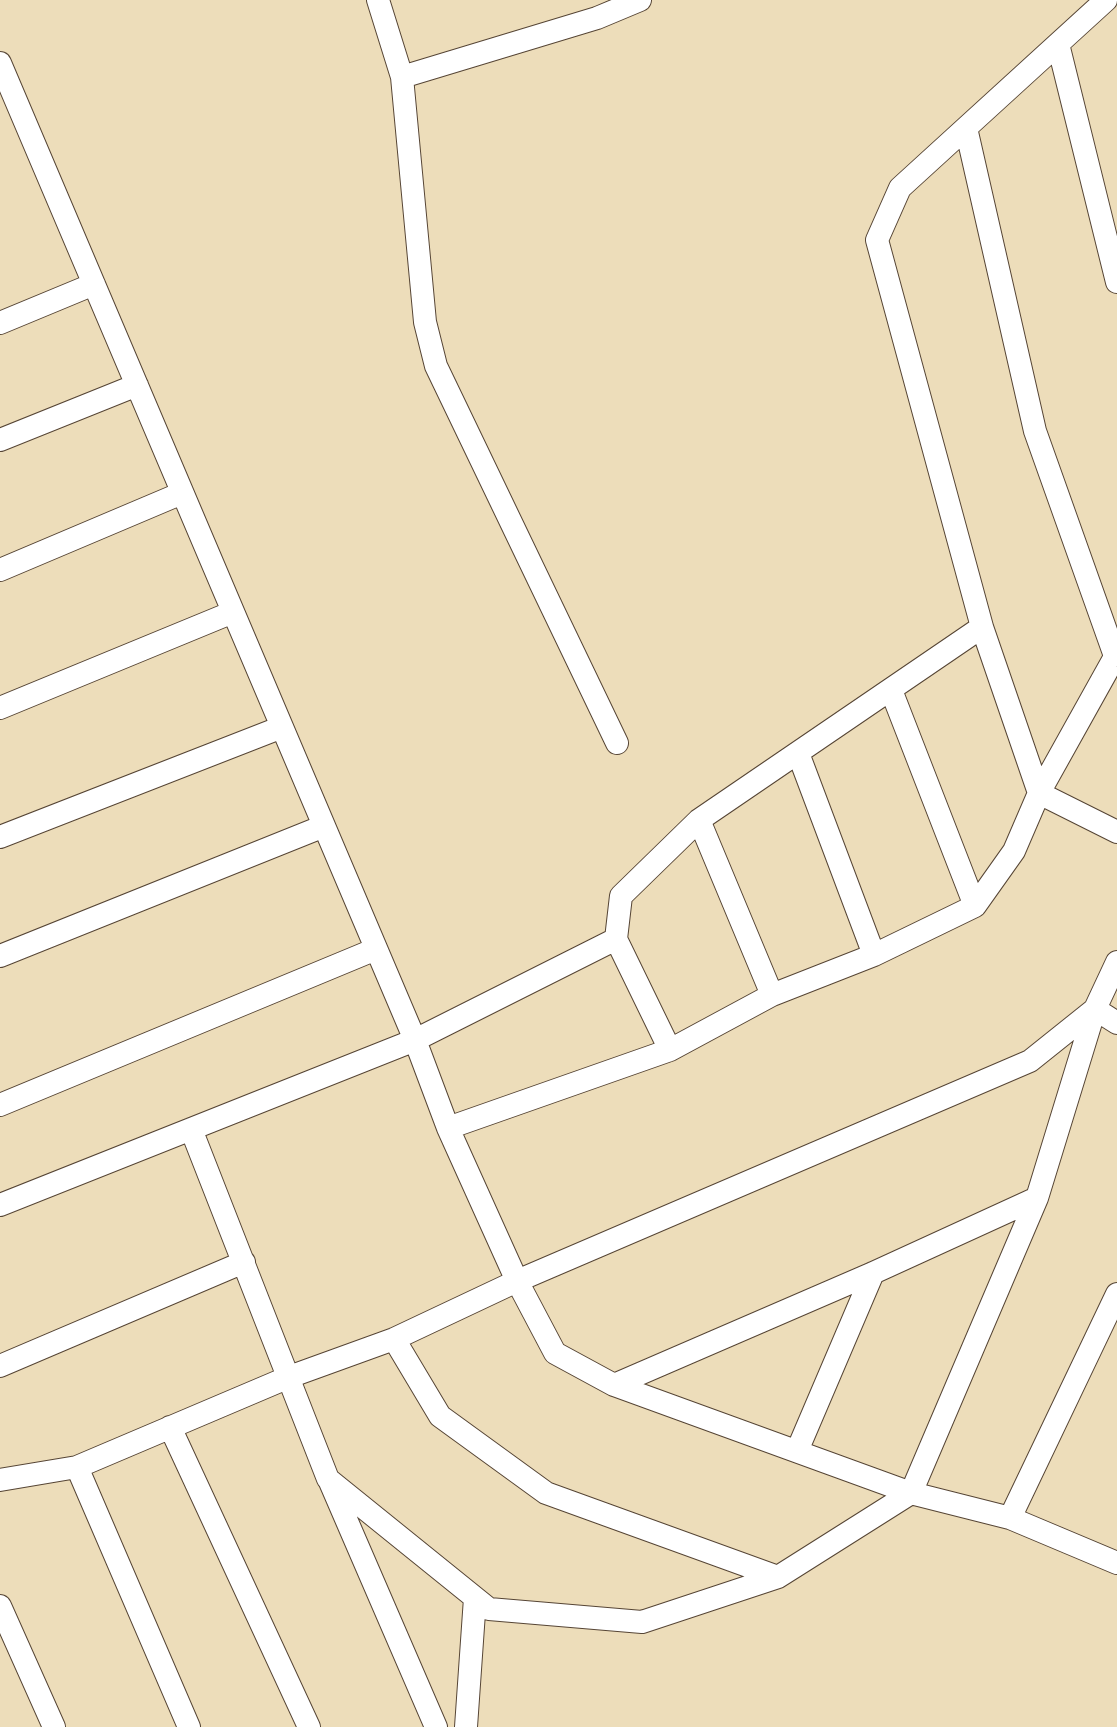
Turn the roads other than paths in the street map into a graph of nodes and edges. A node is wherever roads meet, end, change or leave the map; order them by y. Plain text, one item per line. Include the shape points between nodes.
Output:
1 (378, 0) edge
2 (640, 0) edge
3 (1106, 0) edge
4 (1058, 44) junction
5 (0, 63) edge
6 (402, 78) junction
7 (966, 128) junction
8 (1117, 282) edge
9 (94, 284) junction
10 (0, 323) edge
11 (137, 385) junction
12 (0, 440) edge
13 (182, 493) junction
14 (0, 570) edge
15 (233, 612) junction
16 (982, 627) junction
17 (1116, 655) edge
18 (891, 690) junction
19 (0, 708) edge
20 (282, 727) junction
21 (617, 743) dead end
22 (798, 753) junction
23 (1039, 793) junction
24 (699, 820) junction
25 (324, 826) junction
26 (1117, 832) edge
27 (0, 837) edge
28 (975, 906) junction
29 (616, 939) junction
30 (376, 949) junction
31 (874, 955) junction
32 (0, 956) edge
33 (1117, 962) edge
34 (772, 995) junction
35 (1095, 1009) junction
36 (1117, 1024) edge
37 (415, 1040) junction
38 (670, 1050) junction
39 (0, 1105) edge
40 (448, 1128) junction
41 (191, 1129) junction
42 (1037, 1198) junction
43 (0, 1205) edge
44 (244, 1262) junction
45 (873, 1273) junction
46 (517, 1281) junction
47 (1117, 1294) edge
48 (394, 1339) junction
49 (0, 1366) edge
50 (289, 1377) junction
51 (614, 1384) junction
52 (170, 1427) junction
53 (797, 1450) junction
54 (77, 1467) junction
55 (328, 1479) junction
56 (0, 1480) edge
57 (911, 1493) junction
58 (1010, 1518) junction
59 (1116, 1560) edge
60 (778, 1577) junction
61 (475, 1598) junction
62 (0, 1606) edge
63 (54, 1727) edge
64 (189, 1727) edge
65 (308, 1727) edge
66 (436, 1727) edge
67 (466, 1727) edge

1 - 6 street
2 - 6 street via 597,18
3 - 4 street
4 - 7 street
4 - 8 street
5 - 9 street
6 - 21 street via 425,322 436,366
7 - 16 street via 900,188 877,240
7 - 17 street via 1035,431
9 - 10 street
9 - 11 street
11 - 12 street
11 - 13 street
13 - 14 street
13 - 15 street
15 - 19 street
15 - 20 street
16 - 18 street
16 - 23 street
17 - 23 street
18 - 22 street
18 - 28 street
20 - 25 street
20 - 27 street
22 - 24 street
22 - 31 street
23 - 26 street
23 - 28 street via 1014,851
24 - 29 street via 621,896
24 - 34 street
25 - 30 street
25 - 32 street
28 - 31 street
29 - 37 street
29 - 38 street
30 - 37 street
30 - 39 street
31 - 34 street
33 - 35 street
34 - 38 street
35 - 36 street
35 - 42 street
35 - 46 street via 1030,1061
37 - 40 street
37 - 41 street
38 - 40 street
40 - 46 street
41 - 43 street
41 - 44 street
42 - 45 street
42 - 57 street
44 - 49 street
44 - 50 street
45 - 51 street
45 - 53 street
46 - 48 street
46 - 51 street via 555,1353
47 - 58 street
48 - 50 street
48 - 60 street via 440,1416 546,1493
50 - 52 street
50 - 55 street
51 - 53 street
52 - 54 street
52 - 65 street
53 - 57 street
54 - 56 street
54 - 64 street
55 - 61 street
55 - 66 street
57 - 58 street
57 - 60 street
58 - 59 street
60 - 61 street via 642,1622 488,1608
61 - 67 street
62 - 63 street

